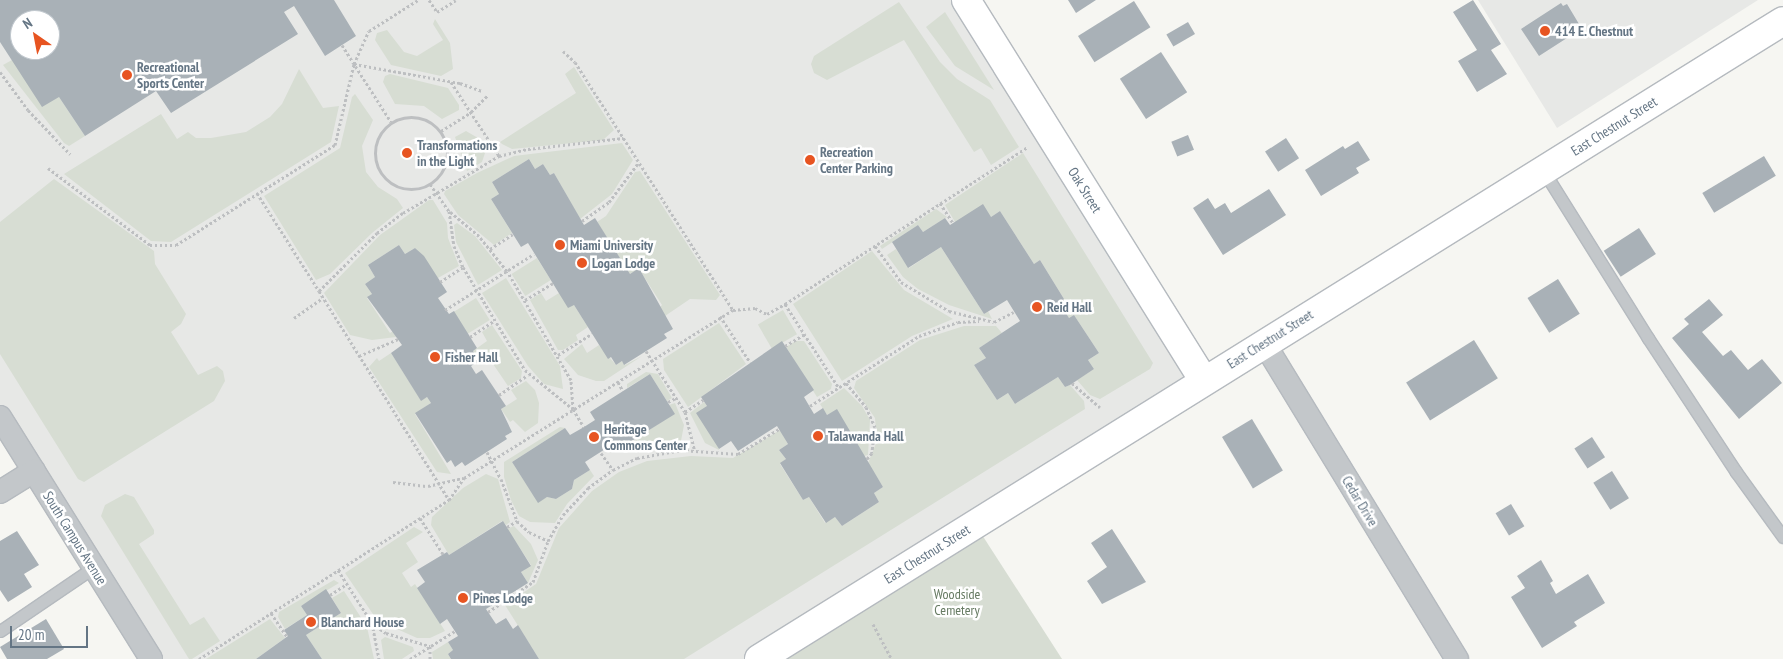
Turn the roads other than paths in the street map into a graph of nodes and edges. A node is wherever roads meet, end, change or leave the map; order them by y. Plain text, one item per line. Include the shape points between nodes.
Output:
1 (966, 0) edge
2 (1783, 21) edge
3 (1543, 170) junction
4 (1264, 343) junction
5 (1204, 381) junction
6 (0, 417) edge
7 (34, 471) junction
8 (0, 492) edge
9 (1783, 536) edge
10 (94, 567) junction
11 (0, 630) edge
12 (151, 659) edge
13 (759, 659) edge
14 (1457, 659) edge

1 - 5 street, Oak Street
2 - 3 street, East Chestnut Street
3 - 4 street, East Chestnut Street
3 - 9 lane via 1648,338 1736,472
4 - 5 street, East Chestnut Street
4 - 14 street, Cedar Drive
5 - 13 street, East Chestnut Street
6 - 7 street, South Campus Avenue
7 - 8 street
7 - 10 street, South Campus Avenue
10 - 11 lane
10 - 12 street, South Campus Avenue

